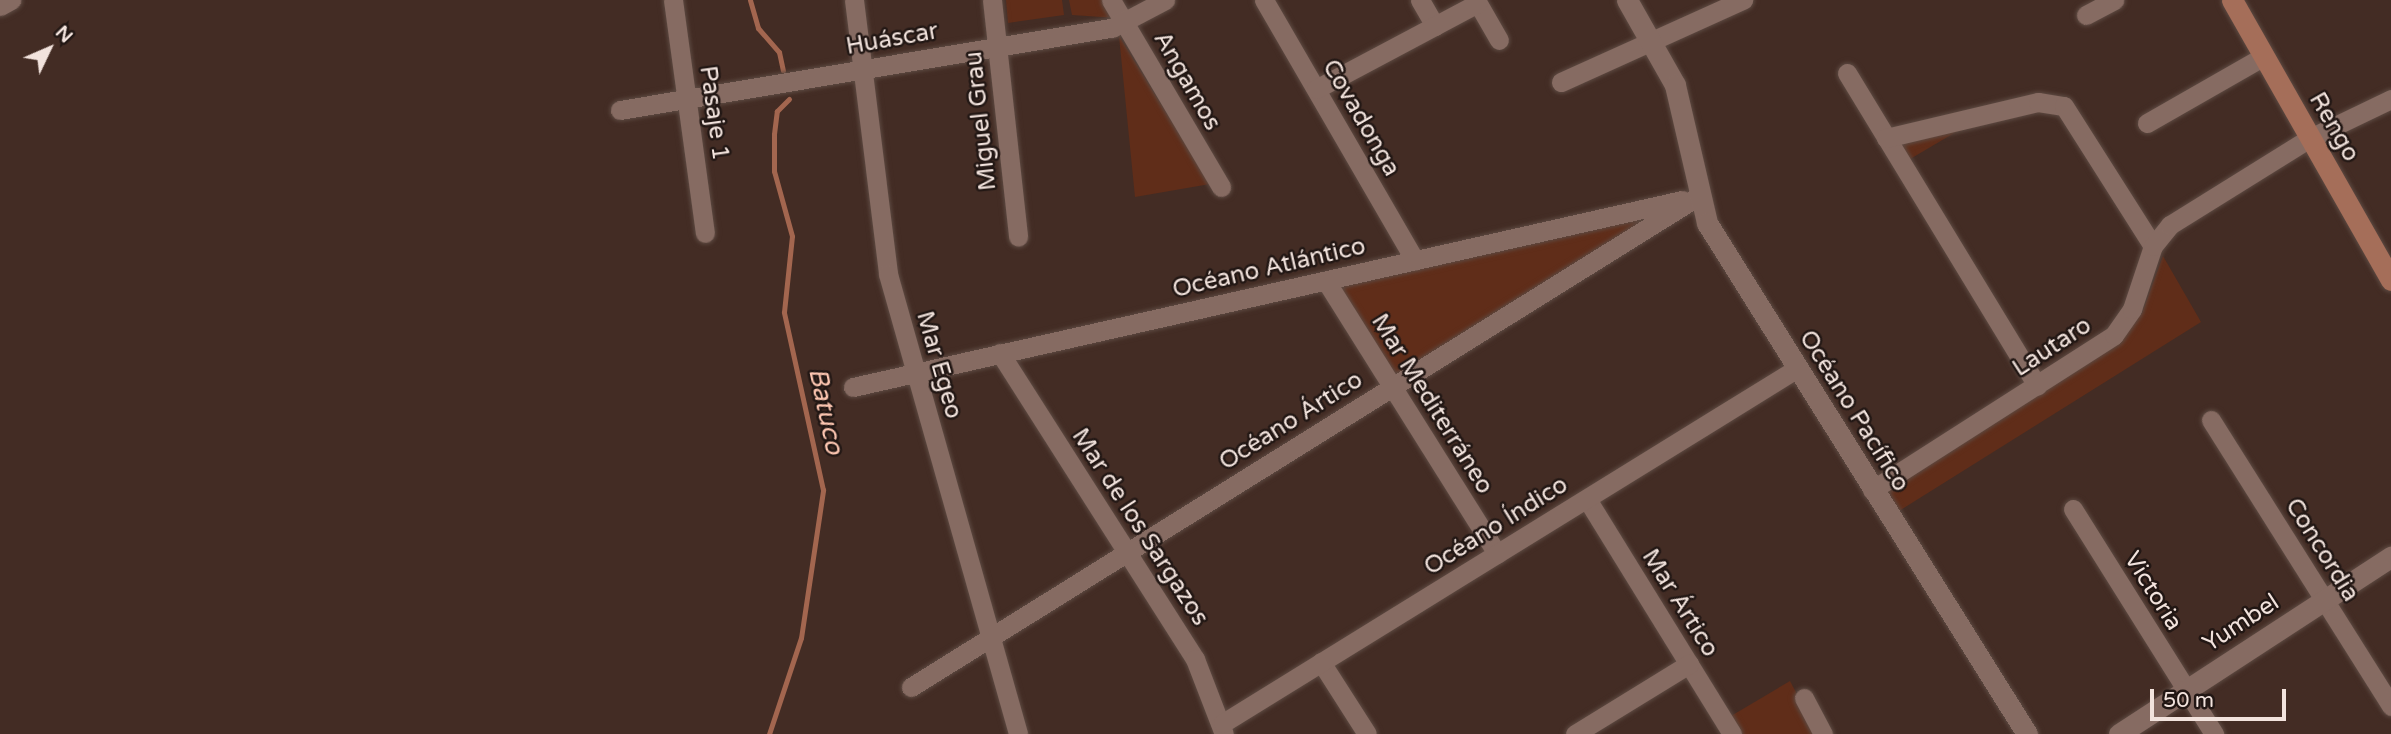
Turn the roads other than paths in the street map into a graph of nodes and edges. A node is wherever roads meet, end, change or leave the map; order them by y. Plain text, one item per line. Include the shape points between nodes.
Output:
1 (11, 0) edge
2 (673, 0) edge
3 (854, 0) edge
4 (992, 0) edge
5 (1111, 0) edge
6 (1165, 0) edge
7 (1264, 0) edge
8 (1420, 0) edge
9 (1627, 0) edge
10 (1744, 0) edge
11 (2114, 0) edge
12 (2232, 0) edge
13 (1477, 2) edge
14 (0, 6) edge
15 (2086, 15) dead end
16 (1125, 23) junction
17 (1436, 26) junction
18 (1499, 40) dead end
19 (1653, 45) junction
20 (997, 47) junction
21 (2264, 56) junction
22 (863, 68) junction
23 (1847, 73) dead end
24 (1561, 82) dead end
25 (1316, 89) junction
26 (2391, 99) edge
27 (687, 101) junction
28 (620, 110) dead end
29 (2147, 123) dead end
30 (1886, 138) junction
31 (2310, 138) junction
32 (1220, 187) dead end
33 (1697, 197) junction
34 (705, 233) dead end
35 (1018, 237) dead end
36 (2153, 246) junction
37 (1415, 260) junction
38 (2391, 280) edge
39 (1326, 281) junction
40 (1000, 353) junction
41 (1796, 369) junction
42 (915, 371) junction
43 (2037, 386) junction
44 (853, 387) dead end
45 (1392, 387) junction
46 (2211, 420) dead end
47 (1872, 490) junction
48 (1587, 499) junction
49 (2073, 509) dead end
50 (1127, 552) junction
51 (1497, 554) junction
52 (2391, 557) edge
53 (2324, 600) junction
54 (991, 638) junction
55 (1321, 662) junction
56 (1689, 664) junction
57 (911, 687) dead end
58 (2187, 690) junction
59 (1804, 698) dead end
60 (2391, 706) edge
61 (1224, 729) edge
62 (1018, 734) edge
63 (1367, 734) edge
64 (1575, 734) edge
65 (1732, 734) edge
66 (1823, 734) edge
67 (2027, 734) edge
68 (2119, 734) edge
69 (2214, 734) edge

1 - 14 street
2 - 27 street, Pasaje 1
3 - 22 street, Mar Egeo
4 - 20 street, Miguel Grau
5 - 16 street, Angamos
6 - 16 street, Huáscar
7 - 25 street, Covadonga
8 - 17 street
9 - 19 street, Océano Pacífico
10 - 19 street
11 - 15 street
12 - 21 main road, Rengo
13 - 17 street
13 - 18 street
16 - 20 street, Huáscar
16 - 32 street, Angamos
17 - 25 street
19 - 24 street
19 - 33 street, Océano Pacífico via 1679,98
20 - 22 street, Huáscar
20 - 35 street, Miguel Grau
21 - 29 street
21 - 31 main road, Rengo
22 - 27 street, Huáscar
22 - 42 street, Mar Egeo via 888,274
23 - 30 street
25 - 37 street, Covadonga
26 - 31 street, Lautaro
27 - 28 street, Huáscar
27 - 34 street, Pasaje 1
30 - 36 street via 2038,102 2064,106
30 - 43 street
31 - 36 street, Lautaro via 2169,225
31 - 38 main road, Rengo
33 - 37 street, Océano Atlántico
33 - 41 street, Océano Pacífico via 1715,237
33 - 45 street, Océano Ártico
36 - 43 street, Lautaro via 2132,309 2115,335
37 - 39 street, Océano Atlántico
39 - 40 street, Océano Atlántico
39 - 45 street, Mar Mediterráneo
40 - 42 street, Océano Atlántico
40 - 50 street, Mar de los Sargazos
41 - 47 street, Océano Pacífico
41 - 48 street, Océano Índico
42 - 44 street, Océano Atlántico
42 - 54 street, Mar Egeo
43 - 47 street, Lautaro
45 - 50 street, Océano Ártico
45 - 51 street, Mar Mediterráneo
46 - 53 street, Concordia
47 - 67 street, Océano Pacífico
48 - 51 street, Océano Índico
48 - 56 street, Mar Ártico
49 - 58 street, Victoria
50 - 54 street, Océano Ártico
50 - 61 street, Mar de los Sargazos via 1195,659
51 - 55 street, Océano Índico
52 - 53 street, Yumbel
53 - 58 street, Yumbel
53 - 60 street, Concordia
54 - 57 street, Océano Ártico
54 - 62 street, Mar Egeo
55 - 61 street, Océano Índico
55 - 63 street
56 - 64 street
56 - 65 street, Mar Ártico
58 - 68 street, Yumbel
58 - 69 street, Victoria
59 - 66 street

